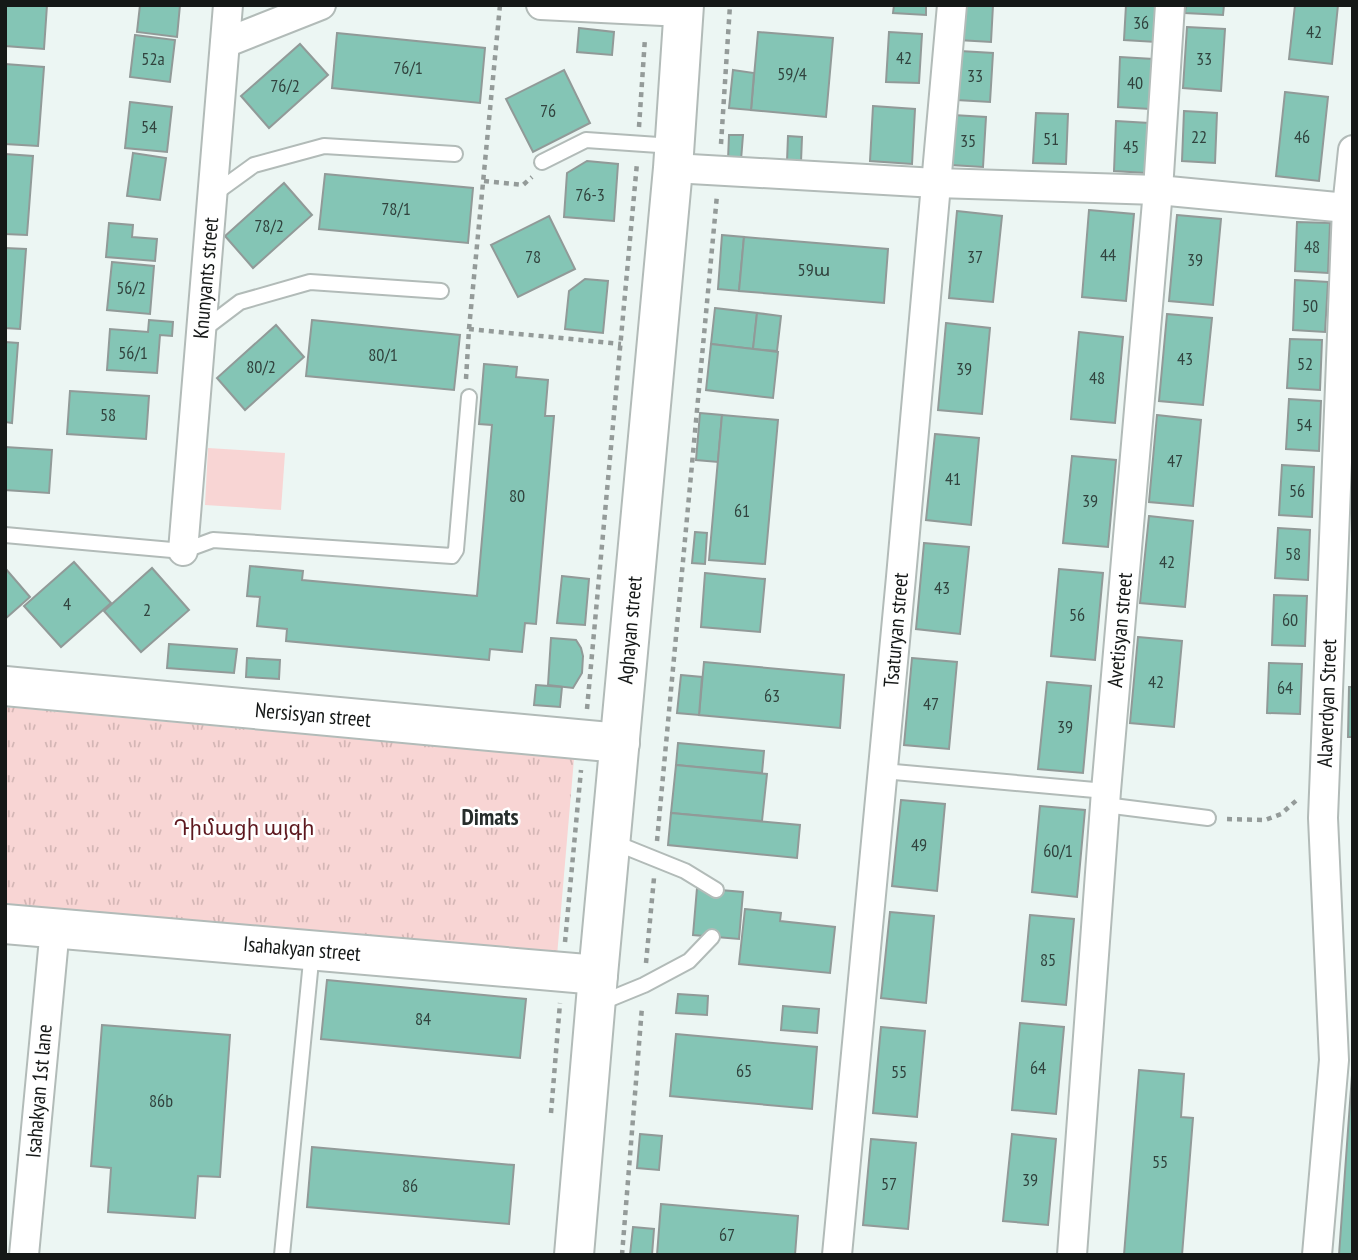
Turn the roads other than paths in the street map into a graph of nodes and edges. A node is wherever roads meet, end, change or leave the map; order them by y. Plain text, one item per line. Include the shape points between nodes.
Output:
1 (228, 5) edge
2 (321, 5) edge
3 (541, 5) edge
4 (952, 5) edge
5 (1170, 5) edge
6 (671, 9) edge
7 (225, 43) junction
8 (1353, 150) edge
9 (662, 152) junction
10 (455, 154) dead end
11 (542, 162) dead end
12 (936, 183) junction
13 (1158, 190) junction
14 (213, 195) junction
15 (1347, 208) junction
16 (441, 290) dead end
17 (202, 331) junction
18 (469, 397) dead end
19 (5, 535) edge
20 (183, 551) junction
21 (5, 686) edge
22 (602, 741) junction
23 (883, 771) junction
24 (1106, 798) junction
25 (1214, 818) road end
26 (611, 841) junction
27 (716, 890) dead end
28 (5, 924) edge
29 (55, 928) junction
30 (712, 937) dead end
31 (312, 950) junction
32 (585, 984) junction
33 (24, 1255) edge
34 (282, 1255) edge
35 (574, 1255) edge
36 (837, 1255) edge
37 (1072, 1255) edge
38 (1317, 1255) edge

1 - 7 street, Knunyants street
2 - 7 street
3 - 6 street
4 - 12 street, Tsaturyan street
5 - 13 street, Avetisyan street
6 - 9 main road, Aghayan street
7 - 14 street, Knunyants street
8 - 15 street, Alaverdyan Street
9 - 11 lane via 586,140
9 - 12 street via 720,171
9 - 22 main road, Aghayan street
10 - 14 lane via 324,146 254,165
12 - 13 street
12 - 23 street, Tsaturyan street
13 - 15 street
13 - 24 street, Avetisyan street
14 - 17 street, Knunyants street
15 - 38 street, Alaverdyan Street via 1323,818 1334,1060
16 - 17 lane via 310,282 240,302
17 - 20 street, Knunyants street
18 - 20 lane via 452,556 213,540
19 - 20 lane
21 - 22 main road, Nersisyan street
22 - 26 main road, Aghayan street
23 - 24 lane
23 - 36 street, Tsaturyan street
24 - 25 lane
24 - 37 street, Avetisyan street
26 - 27 lane via 685,871
26 - 32 main road, Aghayan street
28 - 29 main road, Isahakyan street
29 - 31 main road, Isahakyan street
29 - 33 street, Isahakyan 1st lane
30 - 32 lane via 688,961 644,985
31 - 32 main road, Isahakyan street
31 - 34 lane
32 - 35 main road, Aghayan street

